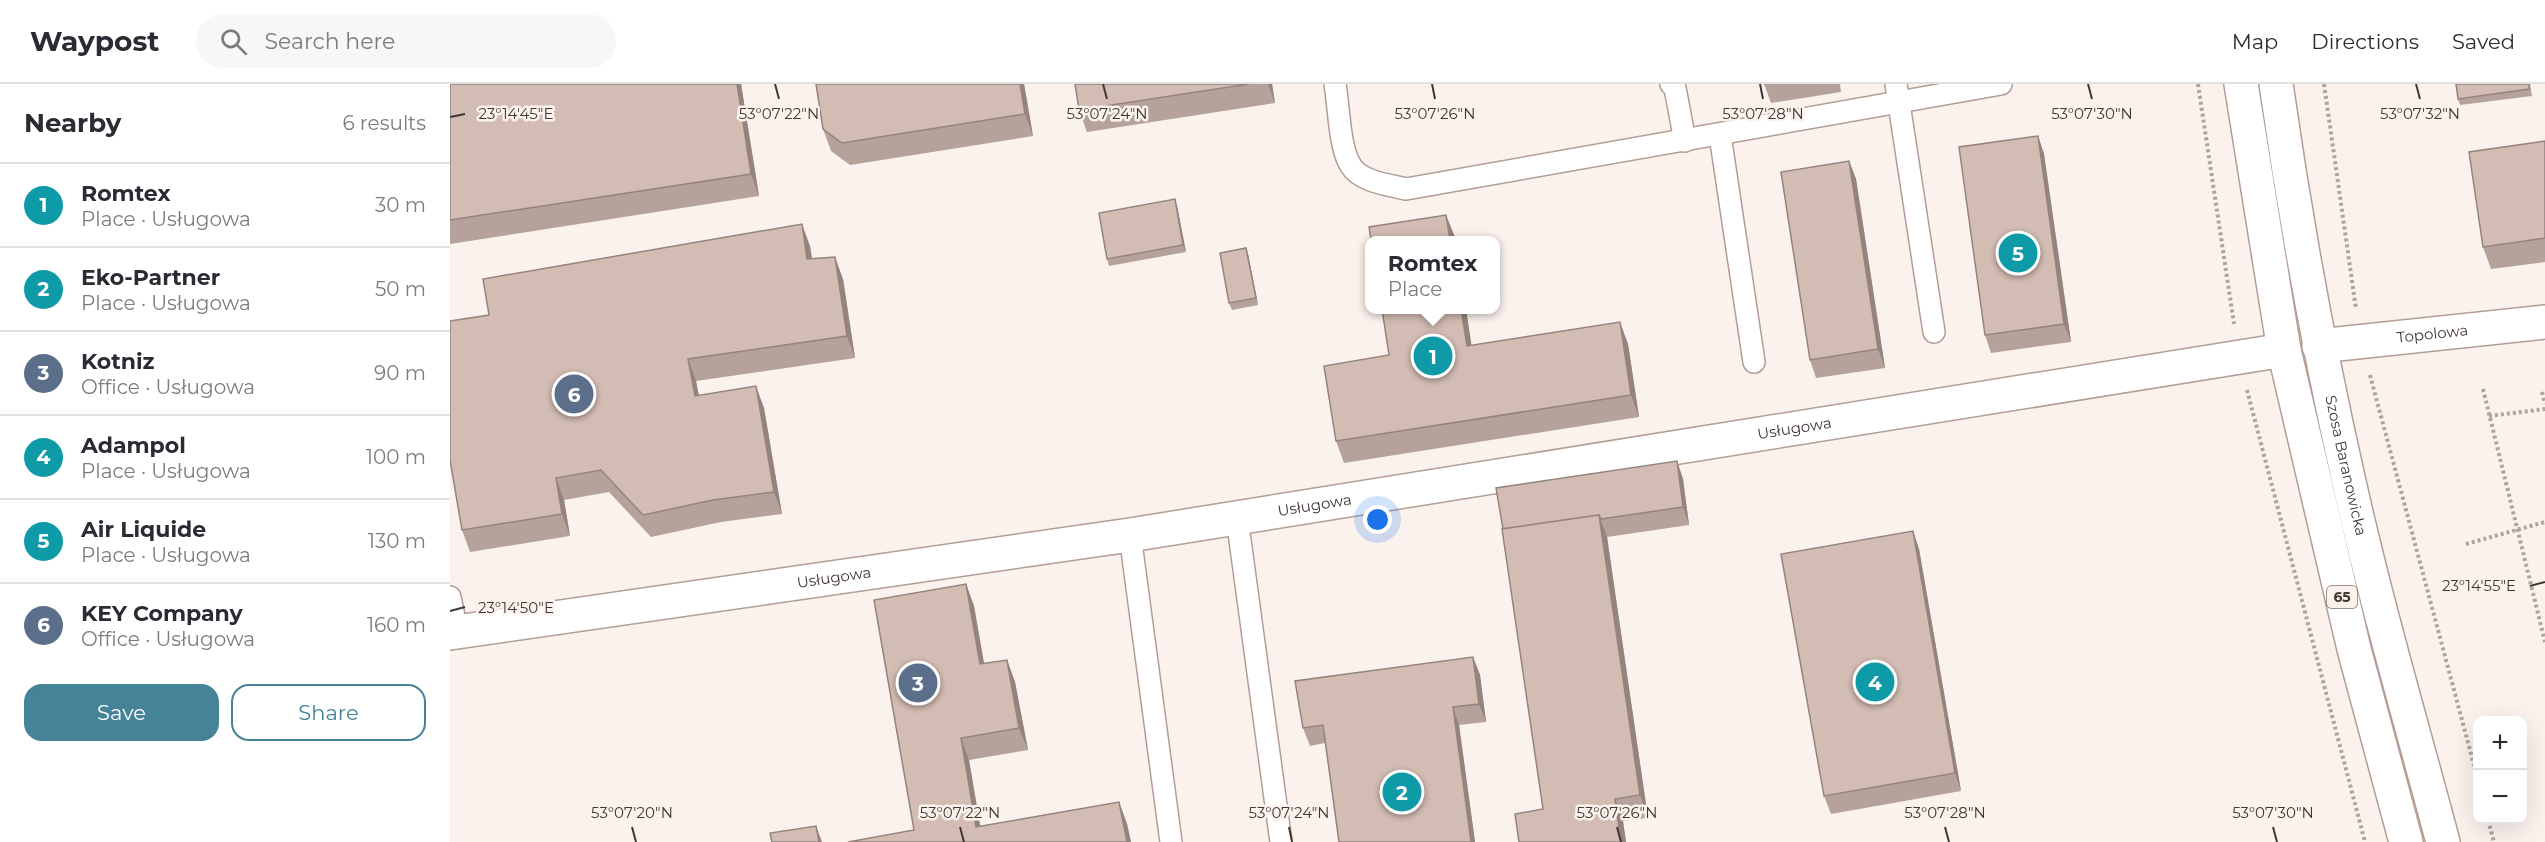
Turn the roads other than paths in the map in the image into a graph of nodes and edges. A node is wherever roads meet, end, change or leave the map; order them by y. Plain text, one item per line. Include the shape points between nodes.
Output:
1 (1335, 84) edge
2 (1671, 84) edge
3 (2001, 84) edge
4 (2241, 84) edge
5 (2276, 84) edge
6 (1897, 93) edge
7 (1720, 135) junction
8 (1685, 141) junction
9 (2545, 322) edge
10 (1934, 332) dead end
11 (2301, 348) junction
12 (1754, 362) dead end
13 (1237, 518) junction
14 (1130, 535) junction
15 (450, 597) edge
16 (454, 632) edge
17 (2432, 798) junction
18 (2396, 806) junction
19 (1171, 842) edge
20 (1281, 842) edge
21 (2406, 842) edge
22 (2443, 842) edge

1 - 8 lane via 1351,167 1368,179 1406,189
2 - 8 lane
3 - 6 lane
4 - 11 street, 65 via 2250,138
5 - 11 street, 65
6 - 7 lane
6 - 10 lane
7 - 8 lane
7 - 12 lane
9 - 11 street, Topolowa
11 - 13 street, Usługowa
11 - 17 street via 2366,614 2400,684
11 - 18 street, 65 via 2354,649
13 - 14 street, Usługowa
13 - 20 lane
14 - 16 street, Usługowa
14 - 19 lane
15 - 16 lane
17 - 18 street
17 - 22 street
18 - 21 street, 65

